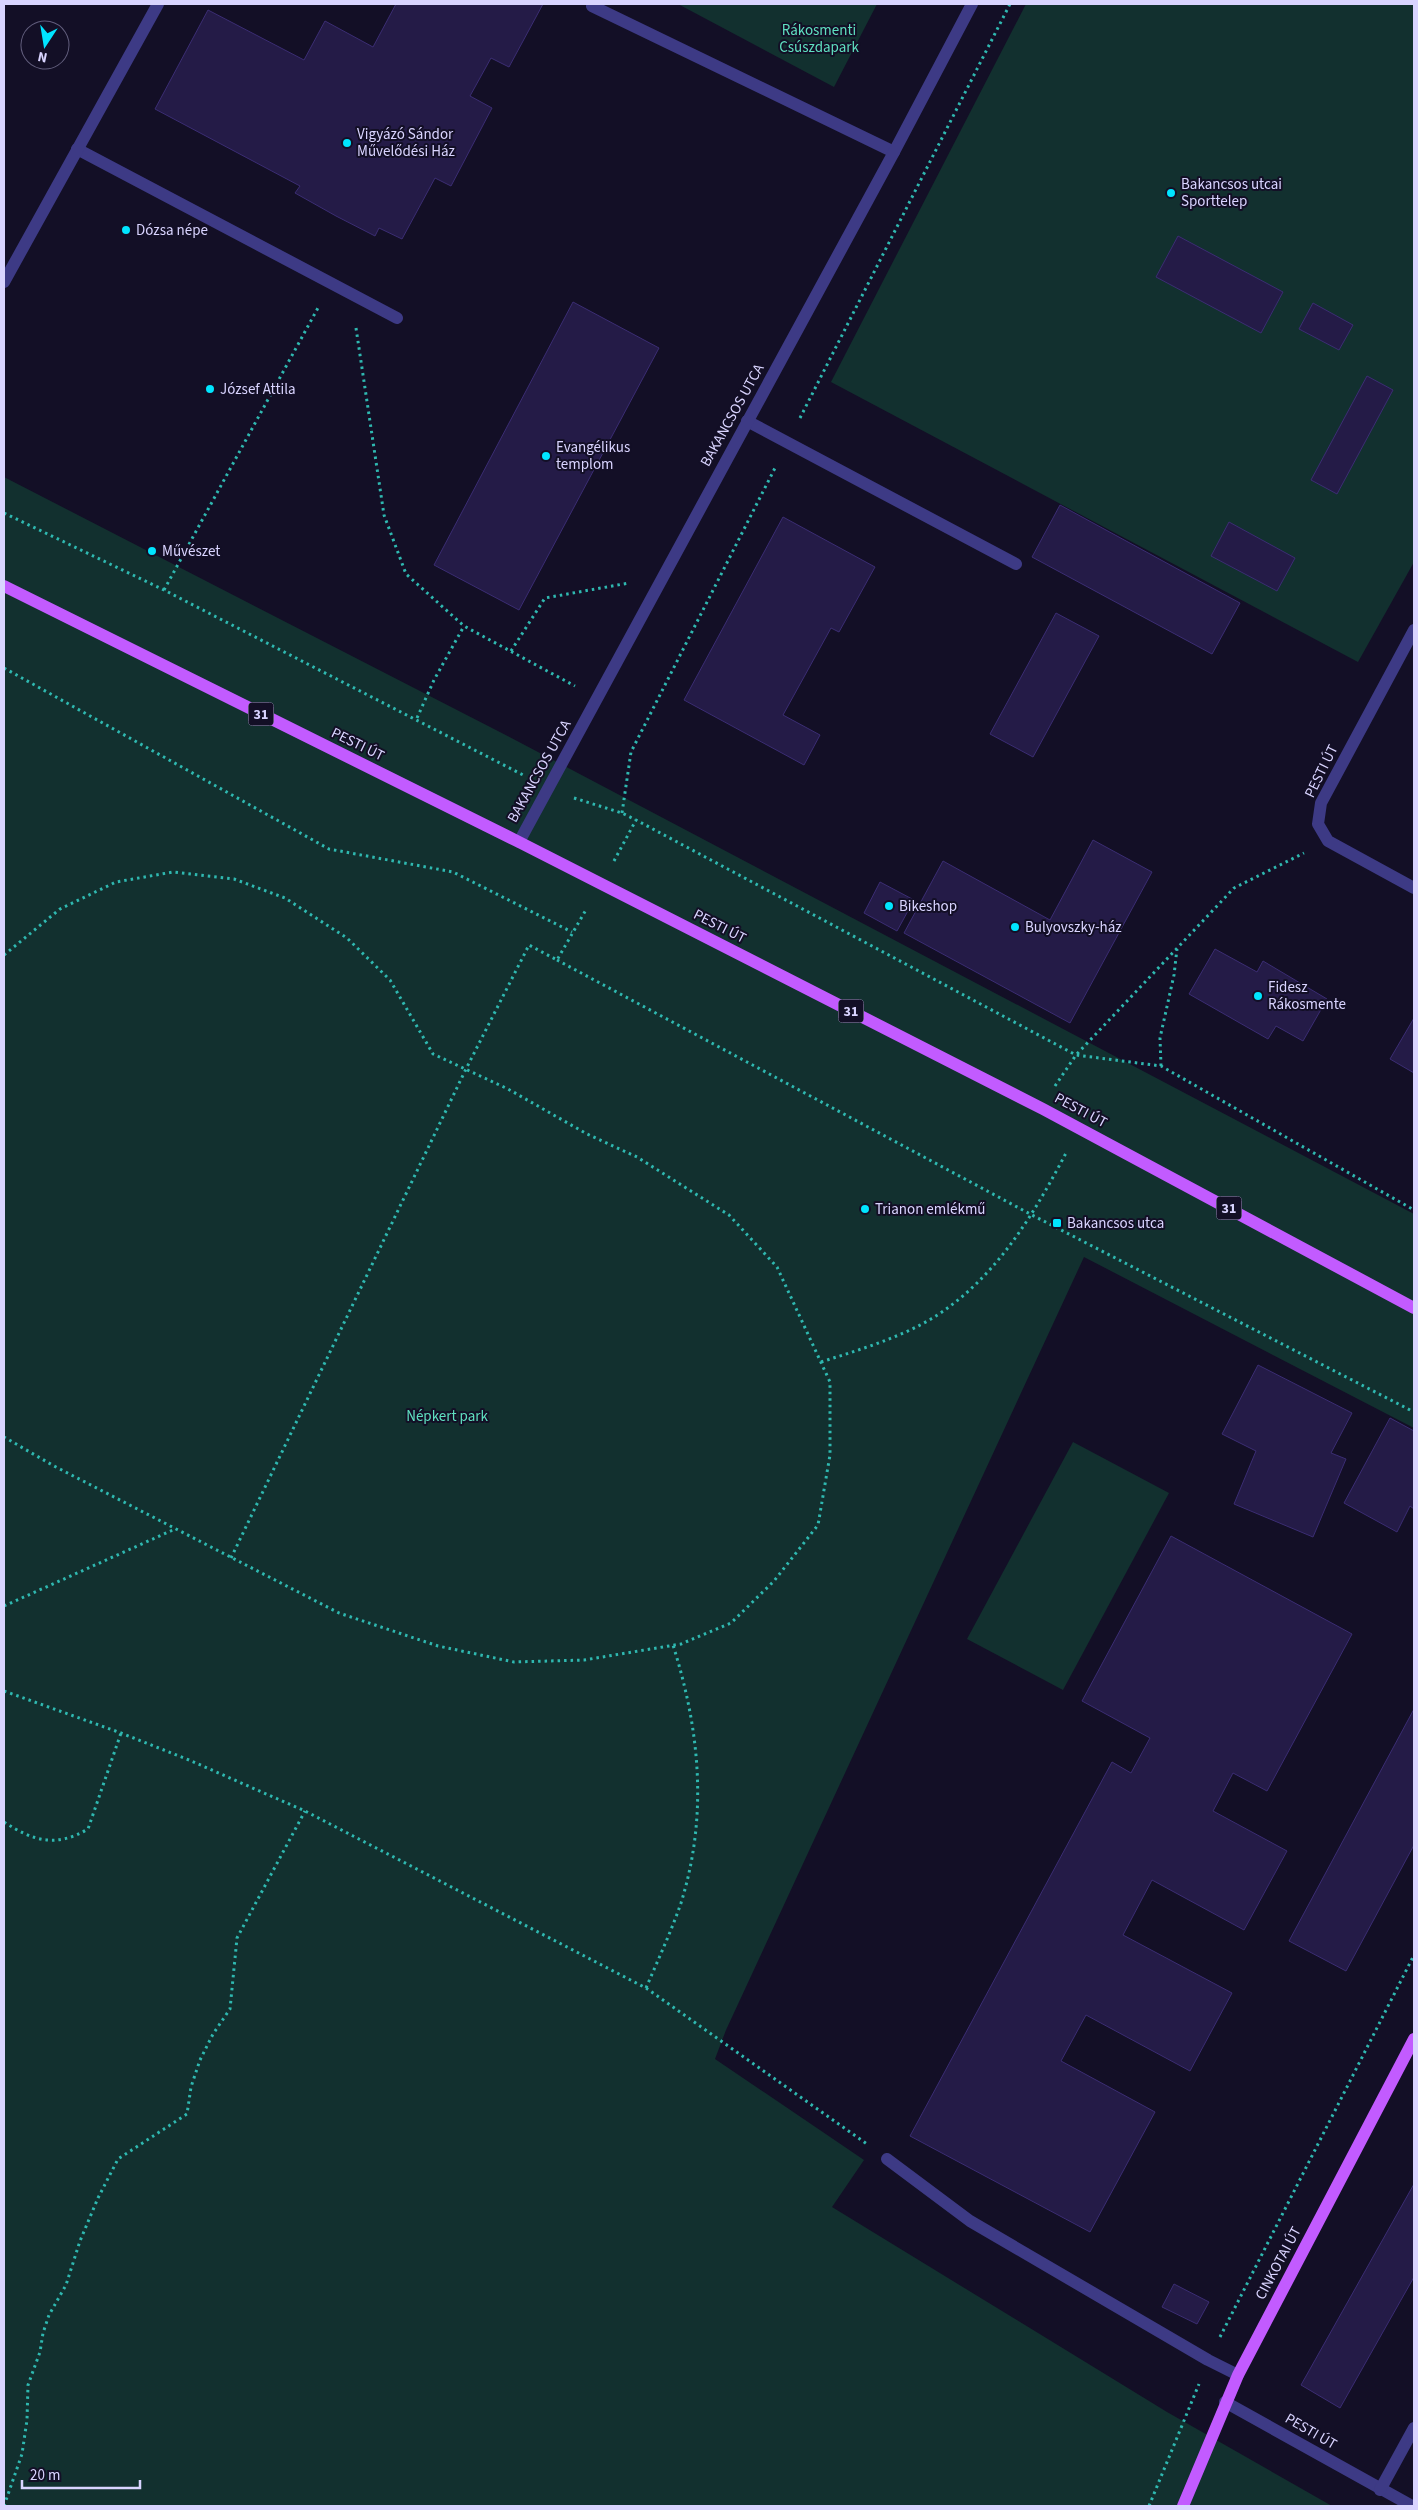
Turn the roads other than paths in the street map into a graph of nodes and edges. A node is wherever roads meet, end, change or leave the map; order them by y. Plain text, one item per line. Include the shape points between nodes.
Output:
1 (158, 4) edge
2 (972, 4) edge
3 (592, 6) dead end
4 (77, 149) junction
5 (894, 152) junction
6 (4, 282) edge
7 (397, 318) dead end
8 (747, 421) junction
9 (1016, 564) dead end
10 (4, 586) edge
11 (1414, 630) edge
12 (519, 842) junction
13 (1414, 888) edge
14 (1414, 1308) edge
15 (1414, 2039) edge
16 (887, 2159) road end
17 (1238, 2375) junction
18 (1225, 2402) junction
19 (1414, 2428) edge
20 (1380, 2490) junction
21 (1183, 2506) edge
22 (1412, 2506) edge

1 - 4 street
2 - 5 street, BAKANCSOS UTCA
3 - 5 street
4 - 6 street
4 - 7 street
5 - 8 street, BAKANCSOS UTCA
8 - 9 street
8 - 12 street, BAKANCSOS UTCA
10 - 12 main road, PESTI ÚT / 31
11 - 13 street, PESTI ÚT via 1321,803 1318,824 1328,841
12 - 14 main road, PESTI ÚT / 31 via 1043,1109
15 - 17 main road, CINKOTAI ÚT
16 - 17 street via 970,2221
17 - 18 main road, CINKOTAI ÚT
18 - 20 street, PESTI ÚT
18 - 21 main road, CINKOTAI ÚT
19 - 20 street
20 - 22 street, PESTI ÚT

